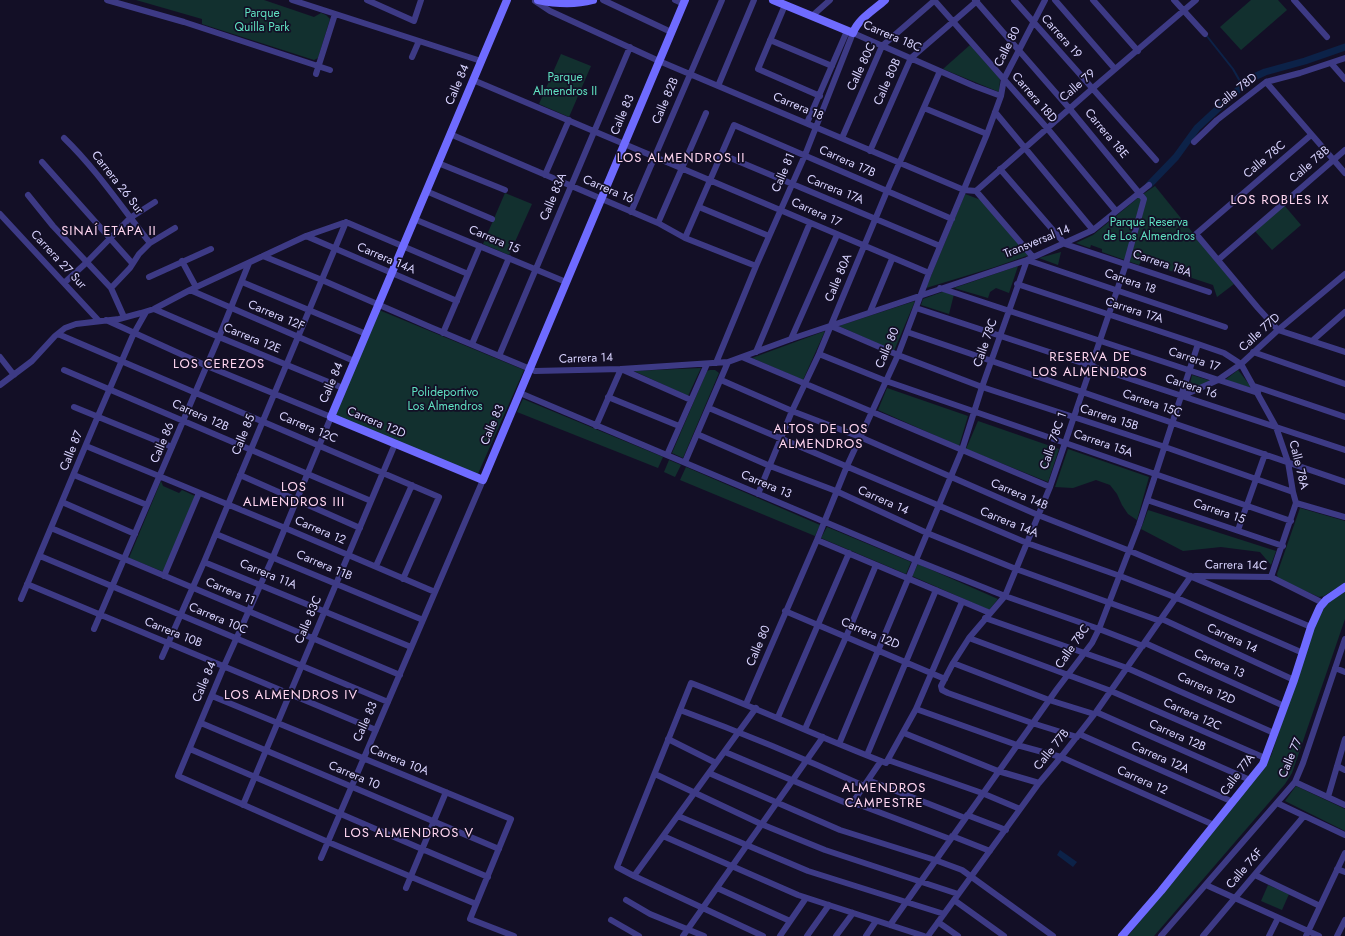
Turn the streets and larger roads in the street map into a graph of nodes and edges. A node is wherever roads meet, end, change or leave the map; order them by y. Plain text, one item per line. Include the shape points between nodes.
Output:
1 (107, 0) edge
2 (292, 0) edge
3 (367, 0) edge
4 (388, 0) edge
5 (421, 0) edge
6 (507, 0) edge
7 (534, 0) edge
8 (538, 0) edge
9 (593, 0) edge
10 (603, 0) edge
11 (675, 0) edge
12 (722, 0) edge
13 (754, 0) edge
14 (773, 0) edge
15 (830, 0) edge
16 (885, 0) edge
17 (935, 0) edge
18 (1014, 0) edge
19 (1044, 0) edge
20 (1055, 0) edge
21 (1094, 0) edge
22 (1174, 0) edge
23 (1196, 0) edge
24 (1294, 0) edge
25 (976, 1) edge
26 (685, 2) edge
27 (785, 3) edge
28 (385, 8) junction
29 (1184, 10) junction
30 (335, 14) junction
31 (812, 16) junction
32 (954, 21) junction
33 (1033, 22) junction
34 (672, 32) junction
35 (850, 32) junction
36 (1205, 34) dead end
37 (1327, 37) dead end
38 (770, 40) junction
39 (419, 41) junction
40 (882, 46) junction
41 (630, 47) junction
42 (1020, 50) junction
43 (1138, 51) junction
44 (412, 57) dead end
45 (911, 58) junction
46 (1345, 58) edge
47 (481, 61) junction
48 (659, 61) junction
49 (1331, 63) junction
50 (319, 66) junction
51 (832, 66) junction
52 (1115, 69) junction
53 (330, 70) dead end
54 (940, 71) junction
55 (316, 74) dead end
56 (690, 74) junction
57 (1004, 79) junction
58 (1345, 79) edge
59 (473, 80) junction
60 (1266, 82) junction
61 (718, 86) junction
62 (1093, 88) junction
63 (820, 96) junction
64 (1001, 96) junction
65 (924, 108) junction
66 (1069, 108) junction
67 (995, 112) junction
68 (706, 113) dead end
69 (569, 120) junction
70 (807, 123) junction
71 (816, 127) junction
72 (1047, 128) junction
73 (594, 131) junction
74 (450, 134) junction
75 (987, 134) junction
76 (1311, 135) junction
77 (64, 138) dead end
78 (842, 138) junction
79 (1194, 142) dead end
80 (624, 144) junction
81 (1024, 148) junction
82 (1345, 150) edge
83 (870, 151) junction
84 (721, 154) junction
85 (805, 155) junction
86 (654, 156) junction
87 (1156, 160) dead end
88 (1333, 160) junction
89 (42, 162) dead end
90 (438, 163) junction
91 (899, 163) junction
92 (681, 168) junction
93 (1000, 169) junction
94 (1345, 173) edge
95 (545, 175) junction
96 (709, 180) junction
97 (792, 184) junction
98 (1149, 185) dead end
99 (571, 186) junction
100 (505, 190) dead end
101 (964, 190) junction
102 (426, 191) junction
103 (976, 191) junction
104 (887, 192) junction
105 (1140, 192) junction
106 (28, 195) dead end
107 (601, 199) junction
108 (155, 202) dead end
109 (698, 207) junction
110 (782, 210) junction
111 (1116, 211) junction
112 (631, 212) junction
113 (0, 214) edge
114 (130, 218) junction
115 (414, 219) junction
116 (492, 219) dead end
117 (876, 219) junction
118 (952, 219) junction
119 (346, 222) junction
120 (810, 223) junction
121 (658, 224) junction
122 (175, 228) dead end
123 (1094, 230) junction
124 (837, 235) junction
125 (306, 236) junction
126 (769, 236) junction
127 (686, 238) junction
128 (109, 239) junction
129 (150, 243) junction
130 (1065, 244) junction
131 (402, 246) junction
132 (480, 246) junction
133 (940, 246) junction
134 (865, 247) junction
135 (211, 248) dead end
136 (335, 249) junction
137 (263, 256) junction
138 (509, 258) junction
139 (1030, 258) junction
140 (892, 259) junction
141 (1218, 260) junction
142 (182, 261) junction
143 (86, 263) junction
144 (132, 263) junction
145 (249, 263) junction
146 (1126, 264) junction
147 (756, 266) junction
148 (536, 269) junction
149 (392, 273) junction
150 (468, 274) junction
151 (929, 274) junction
152 (1345, 274) edge
153 (149, 277) dead end
154 (322, 280) junction
155 (242, 282) junction
156 (566, 282) junction
157 (64, 283) junction
158 (1017, 284) junction
159 (111, 288) junction
160 (193, 288) junction
161 (940, 288) junction
162 (1117, 289) junction
163 (1209, 292) dead end
164 (921, 295) junction
165 (457, 301) junction
166 (378, 304) junction
167 (231, 308) junction
168 (916, 308) junction
169 (154, 309) junction
170 (310, 310) junction
171 (1008, 310) junction
172 (146, 312) junction
173 (870, 312) junction
174 (1345, 312) edge
175 (1108, 314) junction
176 (124, 317) junction
177 (1338, 318) junction
178 (1345, 320) edge
179 (102, 321) junction
180 (831, 326) junction
181 (1225, 327) dead end
182 (1278, 330) junction
183 (907, 332) junction
184 (444, 333) junction
185 (58, 334) junction
186 (134, 334) junction
187 (366, 334) junction
188 (1000, 335) junction
189 (219, 337) junction
190 (298, 337) junction
191 (791, 339) junction
192 (1099, 340) junction
193 (1312, 341) junction
194 (472, 344) junction
195 (1198, 344) junction
196 (756, 352) junction
197 (1253, 352) junction
198 (1345, 352) edge
199 (819, 354) junction
200 (898, 355) junction
201 (499, 356) junction
202 (0, 357) edge
203 (742, 357) junction
204 (354, 361) junction
205 (991, 361) junction
206 (122, 362) junction
207 (728, 362) junction
208 (716, 363) junction
209 (286, 364) junction
210 (707, 364) junction
211 (1241, 364) junction
212 (207, 366) junction
213 (1091, 366) junction
214 (620, 368) junction
215 (530, 369) junction
216 (64, 370) dead end
217 (1190, 371) junction
218 (16, 374) junction
219 (721, 380) junction
220 (886, 380) junction
221 (1218, 380) junction
222 (805, 383) junction
223 (1345, 384) edge
224 (0, 386) edge
225 (1254, 386) junction
226 (982, 387) junction
227 (343, 388) junction
228 (110, 389) junction
229 (1082, 392) junction
230 (195, 393) junction
231 (274, 393) junction
232 (520, 393) junction
233 (1258, 393) junction
234 (1182, 396) junction
235 (608, 397) junction
236 (691, 400) junction
237 (74, 406) dead end
238 (709, 408) junction
239 (792, 411) junction
240 (974, 411) junction
241 (872, 412) junction
242 (98, 416) junction
243 (331, 417) junction
244 (1345, 417) edge
245 (1073, 418) junction
246 (184, 420) junction
247 (262, 421) junction
248 (1173, 423) junction
249 (596, 426) junction
250 (679, 426) junction
251 (1276, 427) junction
252 (697, 434) junction
253 (860, 437) junction
254 (781, 438) junction
255 (1064, 443) junction
256 (396, 444) junction
257 (319, 445) junction
258 (86, 446) junction
259 (172, 447) junction
260 (1165, 447) junction
261 (250, 450) junction
262 (962, 450) junction
263 (1345, 450) edge
264 (1265, 454) junction
265 (667, 455) junction
266 (685, 462) junction
267 (1288, 462) junction
268 (770, 466) junction
269 (847, 466) junction
270 (383, 473) junction
271 (307, 474) junction
272 (1156, 474) junction
273 (74, 475) junction
274 (240, 475) junction
275 (160, 477) junction
276 (951, 478) junction
277 (1256, 479) junction
278 (483, 480) junction
279 (1345, 482) edge
280 (412, 485) junction
281 (1050, 487) junction
282 (836, 492) junction
283 (1293, 492) junction
284 (199, 493) junction
285 (758, 494) junction
286 (1148, 500) junction
287 (296, 501) junction
288 (371, 501) junction
289 (62, 502) junction
290 (1296, 503) junction
291 (228, 504) junction
292 (147, 505) junction
293 (938, 505) junction
294 (1246, 506) junction
295 (1038, 516) junction
296 (1345, 517) edge
297 (1291, 521) junction
298 (824, 522) junction
299 (51, 528) junction
300 (285, 528) junction
301 (360, 528) junction
302 (1238, 530) junction
303 (927, 533) junction
304 (135, 534) junction
305 (216, 534) junction
306 (817, 540) junction
307 (1027, 543) junction
308 (1283, 546) junction
309 (1130, 551) junction
310 (849, 553) junction
311 (348, 555) junction
312 (40, 556) junction
313 (273, 557) junction
314 (124, 559) junction
315 (916, 560) junction
316 (204, 562) junction
317 (876, 564) junction
318 (376, 566) junction
319 (1016, 569) junction
320 (164, 576) junction
321 (1120, 576) junction
322 (1192, 576) junction
323 (1272, 577) junction
324 (908, 578) junction
325 (403, 579) junction
326 (28, 584) junction
327 (260, 584) junction
328 (337, 584) junction
329 (112, 587) junction
330 (1345, 587) edge
331 (193, 588) junction
332 (936, 590) junction
333 (435, 592) junction
334 (1005, 596) junction
335 (1177, 598) junction
336 (21, 599) dead end
337 (962, 602) junction
338 (1109, 602) junction
339 (1323, 603) junction
340 (248, 611) junction
341 (325, 611) junction
342 (785, 612) junction
343 (100, 615) junction
344 (180, 615) junction
345 (987, 615) junction
346 (423, 620) junction
347 (1161, 620) junction
348 (819, 626) junction
349 (1311, 627) junction
350 (1099, 628) junction
351 (94, 629) dead end
352 (846, 637) junction
353 (237, 638) junction
354 (313, 638) junction
355 (969, 638) junction
356 (1345, 639) edge
357 (168, 643) junction
358 (1144, 644) junction
359 (411, 647) junction
360 (877, 650) junction
361 (1084, 653) junction
362 (1303, 653) junction
363 (162, 658) dead end
364 (906, 663) junction
365 (952, 663) junction
366 (224, 666) junction
367 (301, 666) junction
368 (1127, 668) junction
369 (1335, 668) junction
370 (1345, 672) edge
371 (932, 674) junction
372 (400, 675) junction
373 (1067, 675) junction
374 (945, 679) junction
375 (1294, 680) junction
376 (1111, 691) junction
377 (290, 693) junction
378 (212, 696) junction
379 (1049, 700) junction
380 (388, 702) junction
381 (746, 704) junction
382 (1284, 706) junction
383 (756, 708) junction
384 (916, 709) junction
385 (680, 710) junction
386 (1095, 713) junction
387 (778, 718) junction
388 (201, 723) junction
389 (277, 723) junction
390 (1032, 724) junction
391 (806, 729) junction
392 (376, 730) junction
393 (739, 732) junction
394 (904, 733) junction
395 (1274, 733) junction
396 (1078, 736) junction
397 (823, 737) junction
398 (668, 739) junction
399 (1345, 739) edge
400 (839, 744) junction
401 (1017, 745) junction
402 (190, 749) junction
403 (266, 750) junction
404 (724, 752) junction
405 (867, 756) junction
406 (1061, 757) junction
407 (363, 758) junction
408 (1265, 758) junction
409 (806, 760) junction
410 (888, 760) junction
411 (881, 761) junction
412 (716, 763) junction
413 (1337, 766) junction
414 (1345, 770) edge
415 (998, 771) junction
416 (654, 774) junction
417 (708, 774) junction
418 (255, 777) junction
419 (868, 780) junction
420 (1250, 780) junction
421 (793, 781) junction
422 (1295, 782) junction
423 (1039, 783) junction
424 (351, 786) junction
425 (864, 786) junction
426 (446, 792) junction
427 (695, 792) junction
428 (982, 794) junction
429 (1328, 797) junction
430 (1233, 802) junction
431 (776, 803) junction
432 (1277, 803) junction
433 (242, 805) junction
434 (851, 805) junction
435 (1345, 805) edge
436 (1020, 809) junction
437 (340, 814) junction
438 (678, 816) junction
439 (1304, 816) junction
440 (966, 817) junction
441 (434, 821) junction
442 (761, 824) junction
443 (1214, 825) junction
444 (1006, 830) junction
445 (1345, 835) edge
446 (663, 836) junction
447 (951, 837) junction
448 (328, 842) junction
449 (747, 845) junction
450 (422, 849) junction
451 (499, 849) junction
452 (990, 851) junction
453 (1345, 853) edge
454 (321, 858) dead end
455 (935, 860) junction
456 (731, 867) junction
457 (1337, 869) junction
458 (1345, 872) edge
459 (1255, 875) junction
460 (411, 876) junction
461 (634, 876) junction
462 (971, 876) junction
463 (488, 877) junction
464 (920, 882) junction
465 (1206, 885) junction
466 (406, 888) dead end
467 (717, 888) junction
468 (958, 894) junction
469 (806, 898) junction
470 (1234, 898) junction
471 (626, 900) dead end
472 (954, 900) junction
473 (905, 903) junction
474 (476, 904) junction
475 (829, 905) junction
476 (1320, 906) junction
477 (703, 908) junction
478 (853, 913) junction
479 (944, 914) junction
480 (1278, 918) junction
481 (611, 920) dead end
482 (1345, 920) edge
483 (790, 921) junction
484 (876, 921) junction
485 (938, 922) junction
486 (890, 925) junction
487 (688, 929) junction
488 (906, 930) junction
489 (1307, 934) edge
490 (514, 936) edge
491 (639, 936) edge
492 (683, 936) edge
493 (704, 936) edge
494 (763, 936) edge
495 (780, 936) edge
496 (807, 936) edge
497 (836, 936) edge
498 (866, 936) edge
499 (902, 936) edge
500 (924, 936) edge
501 (928, 936) edge
502 (958, 936) edge
503 (1004, 936) edge
504 (1054, 936) edge
505 (1122, 936) edge
506 (1161, 936) edge
507 (1203, 936) edge
508 (1269, 936) edge
509 (1319, 936) edge
510 (1337, 936) edge

1 - 50 street
2 - 30 street
3 - 28 street
4 - 28 street
5 - 28 street via 414,21
6 - 47 street, Calle 84
7 - 41 street, Carrera 18 via 550,11
8 - 9 street via 568,4
10 - 34 street
11 - 26 street
12 - 56 street, Calle 82B
13 - 61 street
14 - 27 street, Carrera 18C
15 - 31 street
16 - 35 street, Calle 81
17 - 32 street, Carrera 18D
17 - 40 street, Calle 80C
18 - 33 street, Carrera 19
19 - 33 street, Calle 80
20 - 52 street
21 - 43 street
22 - 29 street
23 - 29 street, Calle 79
24 - 37 street
25 - 32 street, Calle 80B
25 - 42 street, Carrera 18E
26 - 34 street, Calle 83
27 - 31 street, Carrera 18C
27 - 38 street
29 - 36 street
29 - 43 street, Calle 79
30 - 39 street
30 - 50 street
31 - 35 street, Carrera 18C
32 - 45 street, Calle 80B
32 - 57 street, Carrera 18D
33 - 42 street, Calle 80
33 - 62 street, Carrera 19
34 - 48 street, Calle 83
35 - 40 street, Carrera 18C
35 - 51 street, Calle 81
35 - 71 street, Calle 81
38 - 51 street
38 - 63 street via 758,69
39 - 44 street
39 - 47 street
40 - 45 street, Carrera 18C
40 - 78 street, Calle 80C
41 - 48 street, Carrera 18
41 - 73 street, Calle 83A
42 - 57 street, Calle 80
42 - 66 street, Carrera 18E
43 - 52 street, Calle 79
45 - 54 street, Carrera 18C
45 - 83 street, Calle 80B
46 - 49 street, Calle 78D
47 - 59 street, Calle 84
48 - 56 street, Carrera 18
48 - 80 street, Calle 83
49 - 58 street
49 - 60 street, Calle 78D
50 - 53 street
50 - 55 street
51 - 63 street, Calle 81
52 - 62 street, Calle 79
54 - 64 street, Carrera 18C
54 - 65 street, Calle 80A
56 - 61 street, Carrera 18
56 - 86 street, Calle 82B
57 - 64 street, Calle 80
57 - 72 street, Carrera 18D
59 - 69 street, Carrera 17
59 - 74 street, Calle 84
60 - 76 street
60 - 79 street, Calle 78D via 1217,120
61 - 70 street, Carrera 18
62 - 66 street, Calle 79
62 - 87 street, Carrera 19
63 - 70 street, Calle 81
64 - 67 street, Calle 80
65 - 75 street
65 - 91 street, Calle 80A
66 - 72 street, Calle 79
66 - 105 street, Carrera 18E
67 - 75 street, Calle 80
67 - 81 street
68 - 92 street
69 - 73 street, Carrera 17
69 - 95 street
70 - 71 street, Carrera 18
71 - 78 street, Carrera 18
71 - 85 street, Calle 81
72 - 81 street, Calle 79
72 - 111 street, Carrera 18D
73 - 80 street, Carrera 17
73 - 99 street, Calle 83A
74 - 90 street, Calle 84
74 - 95 street, Carrera 16
75 - 101 street, Calle 80
76 - 88 street
76 - 141 street, Calle 78C via 1196,234
77 - 114 street, Carrera 26 Sur
78 - 83 street, Carrera 18
80 - 86 street, Carrera 17
80 - 107 street, Calle 83
81 - 93 street, Calle 79
81 - 123 street
82 - 88 street, Calle 78B
83 - 91 street, Carrera 18
84 - 85 street, Carrera 17B via 734,125
84 - 96 street
84 - 97 street, Carrera 17A
85 - 97 street, Calle 81
85 - 104 street, Carrera 17B
86 - 92 street, Carrera 17
86 - 112 street, Calle 82B
88 - 94 street
88 - 141 street, Calle 78B
89 - 128 street
90 - 100 street
90 - 102 street, Calle 84
91 - 101 street, Carrera 18
91 - 104 street, Calle 80A
92 - 96 street, Carrera 17
92 - 121 street
93 - 103 street, Calle 79
93 - 130 street
95 - 99 street, Carrera 16
96 - 109 street
96 - 110 street, Carrera 17
97 - 110 street, Calle 81
97 - 117 street, Carrera 17A
98 - 105 street, Transversal 14
99 - 107 street, Carrera 16
99 - 148 street, Calle 83A
101 - 103 street, Carrera 18
101 - 118 street, Calle 80
102 - 115 street, Calle 84
102 - 116 street
103 - 139 street
104 - 117 street, Calle 80A
104 - 118 street, Carrera 17B
105 - 111 street, Transversal 14
105 - 146 street, Calle 78C 1 via 1144,202
106 - 143 street
107 - 112 street, Carrera 16
107 - 156 street, Calle 83
108 - 114 street
109 - 126 street
109 - 127 street
110 - 120 street, Carrera 17
110 - 126 street, Calle 81
111 - 123 street, Transversal 14
112 - 121 street, Carrera 16
113 - 157 street, Carrera 27 Sur
114 - 128 street
114 - 129 street, Carrera 26 Sur
115 - 131 street, Calle 84
115 - 132 street, Carrera 15
117 - 133 street, Carrera 17A
117 - 134 street, Calle 80A
118 - 133 street, Calle 80
119 - 125 street
119 - 131 street
119 - 136 street, Calle 85
120 - 124 street, Carrera 17
120 - 196 street
121 - 127 street, Carrera 16
122 - 129 street
123 - 130 street, Transversal 14
124 - 134 street, Carrera 17
124 - 191 street
125 - 136 street, Carrera 14A
125 - 137 street
126 - 147 street, Calle 81
127 - 147 street, Carrera 16
128 - 143 street
128 - 144 street
129 - 144 street
130 - 139 street, Transversal 14
130 - 146 street, Carrera 18A
131 - 149 street, Calle 84
131 - 150 street
132 - 138 street, Carrera 15
132 - 150 street
133 - 151 street, Calle 80
134 - 140 street, Carrera 17
134 - 180 street, Calle 80A
135 - 142 street
136 - 149 street, Carrera 14A
136 - 154 street, Calle 85
137 - 145 street
137 - 154 street, Carrera 14
138 - 148 street, Carrera 15
138 - 194 street
139 - 158 street, Calle 78C
139 - 161 street, Transversal 14
139 - 162 street, Carrera 18
140 - 151 street, Carrera 17
140 - 173 street
141 - 182 street
142 - 153 street
142 - 160 street
143 - 157 street
143 - 159 street
144 - 159 street
145 - 155 street, Calle 86
145 - 160 street
146 - 162 street, Calle 78C 1
146 - 163 street, Carrera 18A
147 - 208 street, Calle 81
148 - 156 street, Carrera 15
148 - 201 street, Calle 83A
149 - 165 street, Carrera 14A
149 - 166 street, Calle 84
150 - 165 street
151 - 164 street, Calle 80
152 - 182 street, Calle 77D
154 - 166 street, Carrera 14
154 - 170 street, Calle 85
155 - 167 street, Calle 86
155 - 170 street
156 - 215 street, Calle 83
157 - 179 street, Carrera 27 Sur
158 - 171 street, Calle 78C
158 - 175 street, Carrera 17A
159 - 176 street
160 - 167 street, Carrera 12F
160 - 169 street
161 - 164 street, Transversal 14
161 - 171 street, Carrera 17
162 - 175 street, Calle 78C 1
162 - 181 street, Carrera 18
164 - 168 street, Calle 80
164 - 173 street, Carrera 14
165 - 184 street
166 - 184 street, Carrera 14
166 - 187 street, Calle 84
167 - 189 street, Calle 86
167 - 190 street, Carrera 12F
168 - 183 street, Calle 80
168 - 188 street, Carrera 16
169 - 172 street
169 - 189 street, Carrera 12E
170 - 187 street
170 - 190 street, Calle 85
171 - 188 street, Calle 78C
171 - 192 street, Carrera 17
172 - 176 street
172 - 186 street, Calle 87
173 - 180 street, Carrera 14
174 - 177 street
175 - 192 street, Calle 78C 1
175 - 195 street, Carrera 17A
176 - 179 street
177 - 178 street
177 - 193 street
179 - 185 street via 76,324
179 - 186 street, Carrera 12D
180 - 191 street, Carrera 14
180 - 199 street, Calle 80A
180 - 200 street, Carrera 15B
182 - 193 street
182 - 197 street, Calle 77D
183 - 200 street, Calle 80
183 - 205 street, Carrera 15C
184 - 194 street, Carrera 14
185 - 206 street, Carrera 12C
185 - 218 street
186 - 206 street, Calle 87
186 - 212 street, Carrera 12D
187 - 204 street, Calle 84
188 - 205 street, Calle 78C
188 - 213 street, Carrera 16
189 - 209 street, Carrera 12E
189 - 212 street, Calle 86
190 - 204 street, Carrera 12F
190 - 209 street, Calle 85
191 - 196 street, Carrera 14
192 - 213 street, Calle 78C 1
192 - 217 street, Carrera 17
193 - 198 street
194 - 201 street, Carrera 14
195 - 211 street, Carrera 17A via 1224,353
195 - 217 street, Calle 78C
196 - 203 street, Carrera 14
197 - 211 street, Calle 77D
197 - 223 street
199 - 220 street, Carrera 15A
199 - 222 street, Calle 80A
200 - 220 street, Calle 80
200 - 226 street, Carrera 15B
201 - 215 street, Carrera 14
202 - 218 street
203 - 207 street, Carrera 14
203 - 222 street
204 - 227 street, Calle 84
205 - 226 street, Calle 78C
205 - 229 street, Carrera 15C
206 - 228 street, Calle 87
206 - 230 street, Carrera 12C
207 - 208 street, Carrera 14
207 - 219 street
208 - 210 street, Carrera 14
209 - 227 street, Carrera 12E
209 - 231 street, Calle 85
210 - 214 street, Carrera 14
210 - 236 street
211 - 221 street, Calle 77D
211 - 225 street, Calle 78A
212 - 230 street, Calle 86
212 - 231 street, Carrera 12D
213 - 229 street, Calle 78C 1
213 - 234 street, Carrera 16
214 - 215 street, Carrera 14 via 535,371
214 - 235 street
214 - 236 street
215 - 232 street, Calle 83
216 - 228 street, Carrera 12B
217 - 221 street, Carrera 17
217 - 234 street, Calle 78C
218 - 224 street
219 - 238 street
219 - 239 street, Carrera 14B
220 - 240 street, Carrera 15A
220 - 241 street, Calle 80
221 - 233 street, Carrera 17
221 - 234 street, Calle 77D
222 - 239 street, Calle 80A
222 - 241 street
225 - 233 street, Calle 78A
225 - 244 street
226 - 240 street, Calle 78C
226 - 245 street, Carrera 15B
227 - 243 street, Calle 84
228 - 242 street, Calle 87
228 - 246 street, Carrera 12B
229 - 245 street, Calle 78C 1
229 - 248 street, Carrera 15C
230 - 246 street, Calle 86
230 - 247 street, Carrera 12C
231 - 243 street, Carrera 12D
231 - 247 street, Calle 85
232 - 249 street, Carrera 13
232 - 278 street, Calle 83
233 - 251 street, Calle 78A
234 - 248 street, Calle 78C
234 - 251 street, Carrera 16
235 - 249 street
235 - 250 street
236 - 250 street
237 - 242 street
238 - 252 street
238 - 254 street, Carrera 14A
239 - 253 street, Carrera 14B
239 - 254 street, Calle 80A
240 - 255 street, Carrera 15A
240 - 262 street, Calle 78C
241 - 253 street, Calle 80
241 - 262 street
242 - 258 street, Calle 87
242 - 259 street
243 - 256 street, Carrera 12D
243 - 257 street, Calle 84
245 - 255 street, Calle 78C 1
245 - 260 street, Carrera 15B
246 - 259 street, Calle 86
246 - 261 street, Carrera 12B
247 - 257 street, Carrera 12C
247 - 261 street, Calle 85
248 - 260 street, Calle 78C
248 - 264 street, Carrera 15C
249 - 265 street, Carrera 13
250 - 265 street
251 - 263 street, Carrera 16
251 - 267 street, Calle 78A
252 - 266 street
252 - 268 street, Carrera 14
253 - 269 street, Calle 80
253 - 276 street, Carrera 14B
254 - 268 street, Calle 80A
254 - 269 street, Carrera 14A
255 - 272 street, Carrera 15A
255 - 281 street, Calle 78C 1
256 - 270 street, Calle 83C
256 - 278 street, Carrera 12D
257 - 270 street, Carrera 12C
257 - 271 street, Calle 84
258 - 273 street, Calle 87
258 - 275 street, Carrera 12
259 - 275 street, Calle 86
260 - 272 street, Calle 78C
260 - 277 street, Carrera 15B
261 - 271 street, Carrera 12B
261 - 274 street, Calle 85
262 - 276 street, Calle 78C
262 - 281 street
264 - 267 street, Carrera 15C
264 - 277 street
265 - 266 street, Carrera 13
266 - 285 street, Carrera 13
267 - 279 street, Carrera 15C
267 - 283 street, Calle 78A
268 - 282 street, Carrera 14
268 - 285 street, Calle 80A
269 - 282 street, Calle 80
269 - 293 street, Carrera 14A
270 - 280 street, Carrera 12C
270 - 288 street, Calle 83C
271 - 287 street, Calle 84
271 - 288 street, Carrera 12B
272 - 286 street, Calle 78C
272 - 294 street, Carrera 15A
273 - 289 street, Calle 87
273 - 292 street
274 - 287 street
274 - 291 street, Calle 85
275 - 284 street, Carrera 12
275 - 292 street, Calle 86
276 - 293 street, Calle 78C
276 - 295 street, Carrera 14B
277 - 283 street, Carrera 15B
277 - 294 street
278 - 333 street, Calle 83
280 - 318 street
280 - 325 street, Carrera 12C via 439,496
281 - 295 street, Calle 78C 1
282 - 298 street, Calle 80
282 - 303 street, Carrera 14
283 - 290 street, Calle 78A
284 - 291 street, Carrera 12
284 - 320 street
285 - 298 street, Carrera 13
286 - 302 street, Carrera 15
286 - 309 street, Calle 78C
287 - 300 street, Calle 84
287 - 301 street
288 - 301 street, Calle 83C
289 - 299 street, Calle 87
289 - 304 street
290 - 296 street
290 - 297 street, Calle 78A
291 - 300 street, Carrera 12
291 - 305 street, Calle 85
292 - 304 street, Calle 86
293 - 303 street, Calle 78C
293 - 307 street, Carrera 14A
294 - 297 street, Carrera 15A
294 - 302 street
295 - 307 street, Calle 78C 1
295 - 309 street, Carrera 14B
297 - 308 street, Calle 78A
298 - 306 street, Calle 80
298 - 315 street, Carrera 13
299 - 312 street, Calle 87
299 - 314 street, Carrera 11
300 - 311 street, Carrera 12
300 - 313 street, Calle 84
301 - 311 street, Calle 83C
302 - 308 street, Carrera 15
303 - 315 street, Calle 78C
303 - 319 street, Carrera 14
304 - 314 street, Calle 86
305 - 313 street, Carrera 11B
305 - 316 street, Calle 85
306 - 310 street
306 - 342 street, Calle 80
307 - 319 street, Calle 78C 1
307 - 321 street, Carrera 14A
308 - 323 street, Calle 78A
309 - 321 street, Calle 78C
309 - 322 street, Carrera 14B
310 - 317 street
310 - 348 street
311 - 318 street, Carrera 12
311 - 328 street, Calle 83C
312 - 326 street, Calle 87
312 - 329 street, Carrera 10C
313 - 327 street, Calle 84
313 - 328 street, Carrera 11B
314 - 320 street, Carrera 11
314 - 329 street, Calle 86
315 - 324 street, Calle 78C
315 - 334 street, Carrera 13
316 - 327 street, Carrera 11A
316 - 331 street, Calle 85
317 - 324 street
317 - 352 street
318 - 325 street, Carrera 12
319 - 334 street, Calle 78C 1
319 - 338 street, Carrera 14
320 - 331 street, Carrera 11
321 - 335 street, Carrera 14A
321 - 338 street, Calle 78C
322 - 323 street, Carrera 14C
322 - 335 street, Calle 77B
322 - 349 street, Carrera 14B
323 - 339 street, Carrera 14C
324 - 332 street
324 - 360 street, Calle 78C
325 - 333 street, Carrera 12
326 - 336 street, Calle 87
326 - 343 street, Carrera 10B
327 - 340 street, Calle 84
327 - 341 street, Carrera 11A
328 - 341 street, Calle 83C
328 - 346 street, Carrera 11B
329 - 343 street, Calle 86
329 - 344 street, Carrera 10C
330 - 339 street, Calle 77A
331 - 340 street, Carrera 11
331 - 344 street, Calle 85
332 - 337 street
332 - 364 street
333 - 346 street, Calle 83
334 - 345 street, Calle 78C 1
334 - 350 street, Carrera 13
335 - 347 street, Calle 77B
335 - 362 street, Carrera 14A
337 - 345 street
337 - 371 street
338 - 347 street, Carrera 14
338 - 350 street, Calle 78C
339 - 349 street, Calle 77A
340 - 353 street, Calle 84
340 - 354 street, Carrera 11
341 - 354 street, Calle 83C
341 - 359 street, Carrera 11A
342 - 348 street, Carrera 12D
342 - 381 street, Calle 80
343 - 351 street, Calle 86
343 - 357 street, Carrera 10B
344 - 353 street, Carrera 10C
344 - 357 street, Calle 85
345 - 355 street, Calle 78C 1
345 - 361 street, Carrera 12D
346 - 359 street, Calle 83
347 - 358 street, Calle 77B
347 - 375 street, Carrera 14
348 - 352 street, Carrera 12D
348 - 387 street
349 - 362 street, Calle 77A
350 - 358 street, Carrera 13
350 - 361 street, Calle 78C
352 - 360 street, Carrera 12D
352 - 391 street
353 - 366 street, Calle 84
353 - 367 street, Carrera 10C
354 - 367 street, Calle 83C
354 - 372 street, Carrera 11
355 - 365 street, Calle 78C 1
355 - 373 street, Carrera 12C
356 - 369 street, Calle 77
357 - 363 street, Calle 85
357 - 366 street, Carrera 10B
358 - 368 street, Calle 77B
358 - 382 street, Carrera 13
359 - 372 street, Calle 83
360 - 364 street, Carrera 12D
360 - 400 street, Calle 78C
361 - 368 street, Carrera 12D
361 - 373 street, Calle 78C
362 - 375 street, Calle 77A
364 - 371 street, Carrera 12D
364 - 405 street
365 - 374 street, Calle 78C 1
365 - 379 street, Carrera 12B
366 - 377 street, Carrera 10B
366 - 378 street, Calle 84
367 - 377 street, Calle 83C
367 - 380 street, Carrera 10C
368 - 376 street, Calle 77B
368 - 395 street, Carrera 12D
369 - 370 street
369 - 422 street, Calle 77
371 - 374 street, Carrera 12D
371 - 384 street
372 - 380 street, Calle 83
373 - 376 street, Carrera 12C
373 - 379 street, Calle 78C
374 - 390 street, Carrera 12A via 941,686 942,690
375 - 382 street, Calle 77A
376 - 386 street, Calle 77B
376 - 408 street, Carrera 12C
377 - 389 street, Calle 83C
377 - 392 street, Carrera 10B
378 - 388 street, Calle 84
378 - 389 street, Carrera 10A
379 - 386 street, Carrera 12B
379 - 390 street, Calle 78C
380 - 392 street, Calle 83
381 - 383 street
381 - 385 street via 691,683
382 - 395 street, Calle 77A
383 - 387 street
383 - 393 street
384 - 394 street
384 - 401 street, Carrera 12
385 - 393 street
385 - 398 street
386 - 396 street, Calle 77B
386 - 420 street, Carrera 12B
387 - 391 street
388 - 402 street, Calle 84
388 - 403 street, Carrera 10
389 - 403 street, Calle 83C
389 - 407 street, Carrera 10A
390 - 396 street, Carrera 12A
390 - 401 street, Calle 78C
391 - 397 street
392 - 407 street, Calle 83
393 - 404 street
393 - 409 street
394 - 410 street
394 - 415 street
395 - 408 street, Calle 77A
396 - 406 street, Calle 77B
396 - 430 street, Carrera 12A
397 - 400 street
397 - 409 street
398 - 412 street
398 - 416 street
399 - 413 street
400 - 405 street
401 - 406 street, Carrera 12
401 - 415 street, Calle 78C
402 - 418 street
402 - 433 street, Calle 84 via 178,776
403 - 418 street, Calle 83C
403 - 424 street, Carrera 10
404 - 412 street
404 - 421 street
405 - 411 street
406 - 423 street, Calle 77B
406 - 443 street, Carrera 12
407 - 424 street, Calle 83
407 - 426 street, Carrera 10A
408 - 420 street, Calle 77A
409 - 421 street
409 - 425 street
410 - 411 street via 886,763
410 - 428 street
411 - 419 street
412 - 417 street
413 - 414 street
413 - 429 street
415 - 423 street
415 - 428 street, Calle 78C
416 - 427 street
416 - 461 street via 617,867
417 - 427 street
417 - 431 street
418 - 433 street, Calle 83C
418 - 437 street
419 - 425 street
419 - 440 street
420 - 430 street, Calle 77A
421 - 431 street
421 - 434 street
422 - 429 street
422 - 432 street, Calle 77
423 - 436 street, Calle 77B
424 - 437 street, Calle 83
424 - 441 street, Carrera 10
425 - 434 street
426 - 441 street
426 - 451 street, Carrera 10A via 511,819
427 - 438 street
427 - 442 street
428 - 436 street
428 - 440 street, Calle 78C
429 - 435 street
430 - 443 street, Calle 77A
431 - 442 street
431 - 455 street via 840,830
432 - 439 street
432 - 465 street, Calle 77
433 - 448 street
434 - 447 street via 860,805
436 - 444 street, Calle 77B
437 - 448 street, Calle 83
437 - 450 street
438 - 446 street
438 - 449 street
439 - 445 street
439 - 459 street, Calle 76F
440 - 444 street
440 - 447 street, Calle 78C
441 - 450 street
441 - 451 street, Carrera 10
442 - 449 street
442 - 464 street via 825,850
443 - 505 street, Calle 77A
444 - 452 street, Calle 77B
446 - 456 street
446 - 461 street
447 - 452 street
447 - 455 street, Calle 78C
448 - 454 street, Calle 83
448 - 460 street
449 - 456 street
449 - 473 street via 808,871
450 - 460 street
450 - 463 street
451 - 463 street
452 - 462 street, Calle 77B
453 - 457 street
455 - 462 street
455 - 464 street, Calle 78C
456 - 467 street
456 - 469 street
457 - 458 street
457 - 476 street
459 - 470 street, Calle 76F
459 - 476 street
460 - 466 street
460 - 474 street
461 - 477 street
462 - 468 street, Calle 77B
462 - 504 street
463 - 474 street
464 - 468 street
464 - 473 street, Calle 78C
465 - 470 street
465 - 506 street, Calle 77
467 - 477 street
467 - 483 street
468 - 472 street, Calle 77B
469 - 475 street
469 - 483 street
470 - 480 street
470 - 507 street, Calle 76F
471 - 487 street via 650,914
472 - 479 street, Calle 77B
472 - 503 street
473 - 479 street
473 - 486 street, Calle 78C
474 - 490 street via 470,919
475 - 478 street
475 - 496 street
476 - 489 street
477 - 487 street
477 - 494 street
478 - 484 street
478 - 497 street
479 - 485 street, Calle 77B
480 - 489 street
480 - 508 street
481 - 491 street
482 - 510 street
483 - 495 street
484 - 486 street
484 - 498 street
485 - 501 street, Calle 77B
485 - 502 street
486 - 488 street
487 - 492 street
487 - 493 street
488 - 499 street
488 - 500 street
489 - 509 street

